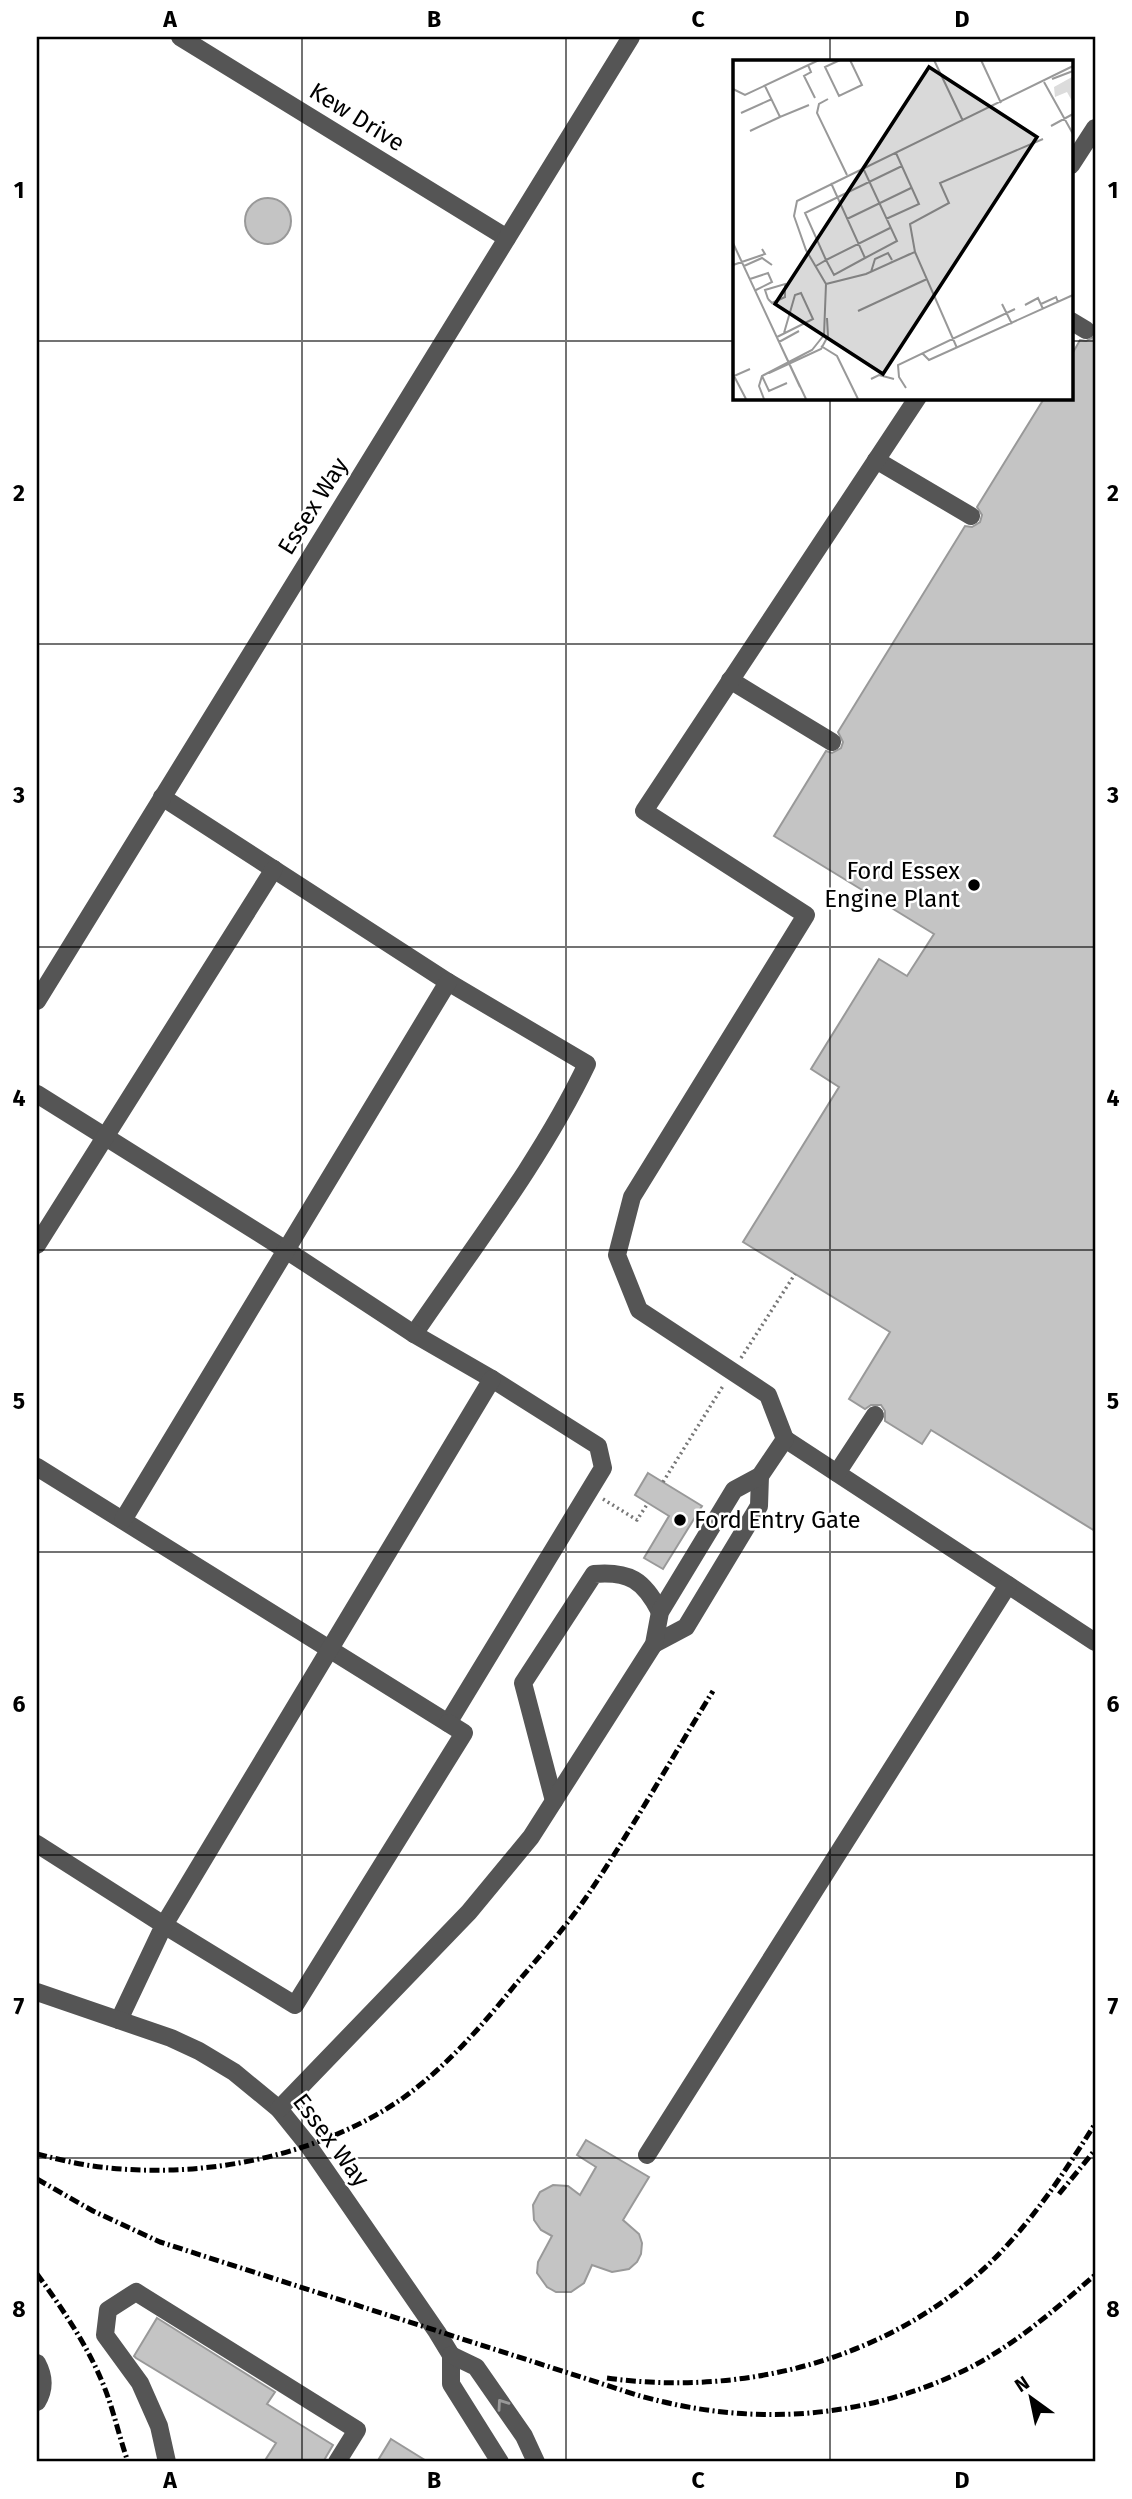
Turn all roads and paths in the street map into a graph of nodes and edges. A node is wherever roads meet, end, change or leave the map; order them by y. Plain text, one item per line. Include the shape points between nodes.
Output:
1 (180, 37) edge
2 (631, 37) edge
3 (1095, 128) edge
4 (1072, 163) edge
5 (507, 238) junction
6 (917, 399) edge
7 (876, 460) junction
8 (971, 516) dead end
9 (730, 681) junction
10 (832, 742) dead end
11 (162, 797) junction
12 (274, 869) junction
13 (448, 982) junction
14 (37, 1001) edge
15 (37, 1094) edge
16 (104, 1137) junction
17 (37, 1245) edge
18 (286, 1250) junction
19 (795, 1274) dead end
20 (414, 1334) junction
21 (740, 1359) dead end
22 (492, 1379) junction
23 (723, 1386) dead end
24 (875, 1415) dead end
25 (785, 1439) junction
26 (37, 1467) edge
27 (837, 1473) junction
28 (760, 1476) junction
29 (663, 1482) dead end
30 (589, 1490) junction
31 (648, 1503) dead end
32 (123, 1520) junction
33 (1008, 1585) junction
34 (660, 1612) junction
35 (1095, 1642) edge
36 (654, 1644) junction
37 (330, 1649) junction
38 (448, 1723) junction
39 (554, 1801) junction
40 (37, 1844) edge
41 (164, 1924) junction
42 (37, 1992) edge
43 (119, 2020) junction
44 (279, 2109) junction
45 (646, 2155) dead end
46 (451, 2355) junction
47 (37, 2363) edge
48 (37, 2402) edge
49 (167, 2462) edge
50 (337, 2462) edge
51 (500, 2462) edge
52 (536, 2462) edge

1 - 5 street, Kew Drive
2 - 5 street, Essex Way
3 - 4 street
5 - 11 street, Essex Way
6 - 7 street
7 - 8 street
7 - 9 street
9 - 10 street
9 - 25 street via 644,811 806,915 632,1197 617,1255 639,1310 768,1395
11 - 12 street
11 - 14 street, Essex Way
12 - 13 street
12 - 16 street
13 - 18 street
13 - 20 street via 587,1064 567,1106
15 - 16 street
16 - 17 street
16 - 18 street
18 - 20 street
18 - 32 street
19 - 21 path
20 - 22 street
22 - 30 street via 598,1446 603,1468
22 - 37 street
23 - 29 path
24 - 27 street
25 - 27 street
25 - 28 street
26 - 32 street
27 - 33 street
28 - 34 street via 734,1490
28 - 36 street via 760,1506 686,1627
30 - 31 path via 637,1520
30 - 38 street
32 - 37 street
33 - 35 street
33 - 45 street
34 - 36 street
34 - 39 street via 636,1579 615,1572 594,1574 523,1683
36 - 39 street
37 - 38 street
37 - 41 street
38 - 41 street via 464,1733 295,2005
39 - 44 street via 531,1837 469,1912
40 - 41 street
41 - 43 street
42 - 43 street, Essex Way
43 - 44 street, Essex Way via 199,2051 234,2072
44 - 46 street, Essex Way
46 - 51 street, Essex Way via 451,2384
52 -> 46 street, Essex Way via 524,2436 476,2367
47 - 48 street via 43,2375
49 - 50 street via 159,2426 140,2383 105,2335 108,2310 135,2291 356,2430

